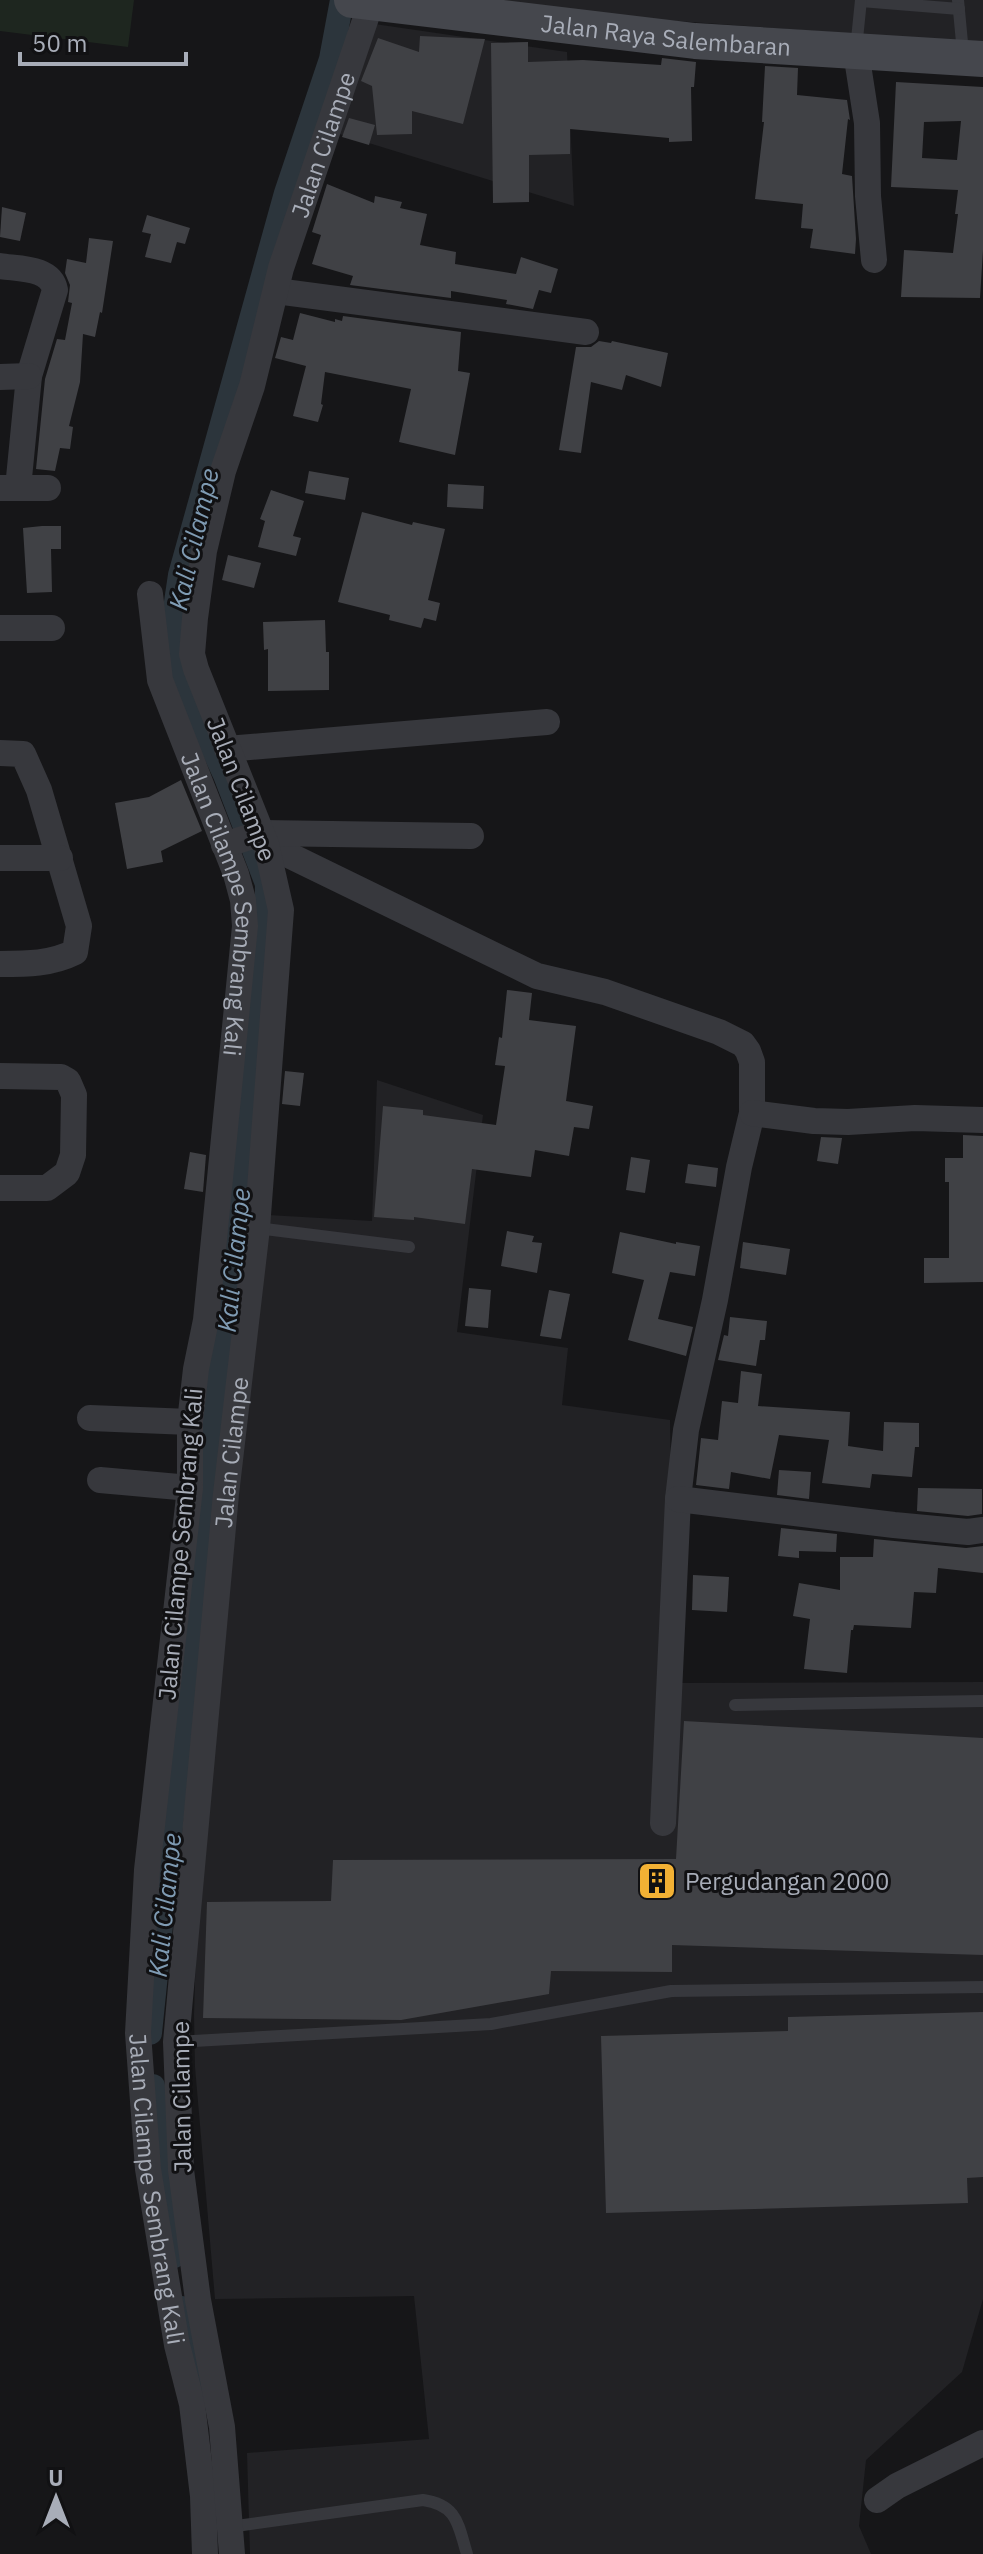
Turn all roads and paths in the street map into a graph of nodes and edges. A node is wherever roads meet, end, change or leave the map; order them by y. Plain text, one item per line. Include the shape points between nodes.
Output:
1 (861, 1) edge
2 (368, 2) edge
3 (959, 4) edge
4 (856, 52) junction
5 (973, 58) edge
6 (874, 260) dead end
7 (0, 266) edge
8 (276, 291) junction
9 (586, 332) dead end
10 (29, 376) junction
11 (0, 377) edge
12 (9, 488) edge
13 (48, 488) dead end
14 (150, 594) dead end
15 (0, 628) edge
16 (52, 628) dead end
17 (547, 722) dead end
18 (227, 749) junction
19 (0, 753) edge
20 (471, 836) dead end
21 (264, 838) junction
22 (224, 845) junction
23 (0, 858) edge
24 (60, 858) junction
25 (0, 964) edge
26 (0, 1076) edge
27 (752, 1113) junction
28 (983, 1120) edge
29 (0, 1188) edge
30 (257, 1228) junction
31 (409, 1247) dead end
32 (90, 1418) dead end
33 (190, 1422) junction
34 (100, 1480) dead end
35 (190, 1488) junction
36 (678, 1499) junction
37 (983, 1530) edge
38 (983, 1701) edge
39 (735, 1705) dead end
40 (663, 1823) dead end
41 (983, 1987) edge
42 (176, 2042) junction
43 (192, 2343) junction
44 (983, 2443) edge
45 (212, 2452) junction
46 (877, 2500) dead end
47 (229, 2527) junction
48 (205, 2554) edge
49 (232, 2554) edge
50 (467, 2554) edge

1 - 3 lane
1 - 4 lane
2 - 4 main road, Jalan Raya Salembaran via 695,41
2 - 8 street, Jalan Cilampe
3 - 5 lane
4 - 5 main road, Jalan Raya Salembaran
4 - 6 street via 867,123
7 - 10 street via 44,274 54,282 55,296
8 - 9 street
8 - 18 street, Jalan Cilampe via 223,471 204,551 192,642 196,669
10 - 11 street
10 - 12 street
12 - 13 street
14 - 22 street, Jalan Cilampe Sembrang Kali via 160,680
15 - 16 street
17 - 18 street
18 - 21 street, Jalan Cilampe
19 - 24 street via 23,754
20 - 21 street
21 - 22 street
21 - 27 street via 537,976 605,992 743,1044 752,1062
21 - 30 street, Jalan Cilampe via 281,910
22 - 33 street, Jalan Cilampe Sembrang Kali via 243,900 245,926 206,1320
23 - 24 street
24 - 25 street via 79,926 75,952 44,963
26 - 29 street via 61,1077 74,1095 73,1155 67,1173 47,1188
27 - 28 street via 814,1121
27 - 36 street via 686,1430
30 - 31 lane
30 - 42 street, Jalan Cilampe via 226,1494
32 - 33 street
33 - 35 street, Jalan Cilampe Sembrang Kali
34 - 35 street
35 - 43 street, Jalan Cilampe Sembrang Kali via 150,1840 138,2033 148,2169
36 - 37 street via 894,1525
36 - 40 street
38 - 39 lane
41 - 42 lane via 671,1991 491,2024
42 - 43 street, Jalan Cilampe via 181,2170 198,2300
43 - 45 street, Jalan Cilampe
44 - 46 street
45 - 47 street, Jalan Cilampe
45 - 48 street via 203,2496
47 - 49 street, Jalan Cilampe
47 - 50 lane via 423,2500 448,2508

